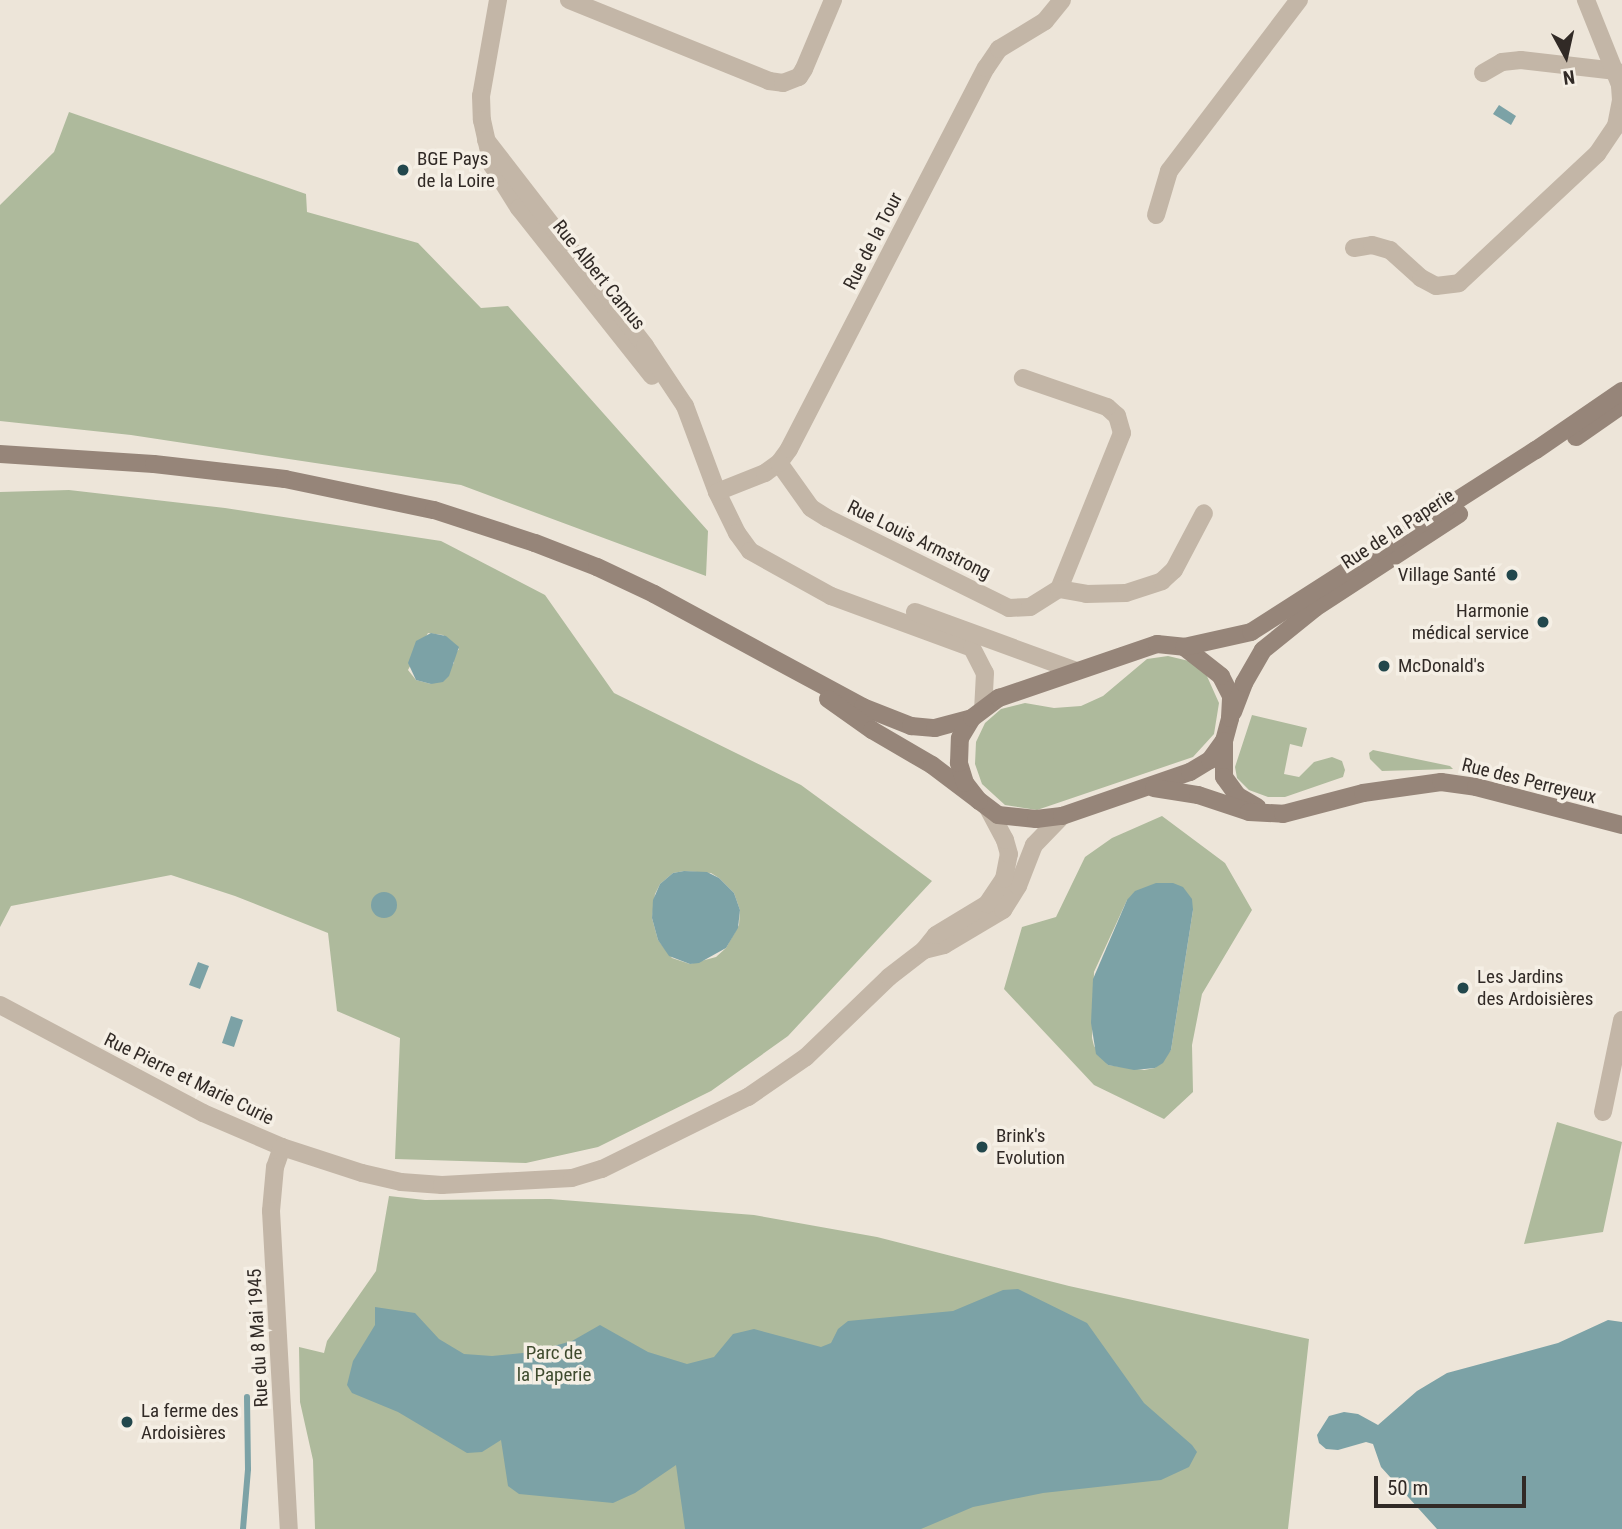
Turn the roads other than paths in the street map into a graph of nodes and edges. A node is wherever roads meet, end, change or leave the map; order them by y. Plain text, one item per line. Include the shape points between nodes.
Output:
1 (498, 0) edge
2 (569, 0) edge
3 (832, 0) edge
4 (1062, 0) edge
5 (1299, 0) edge
6 (1586, 0) edge
7 (1616, 71) junction
8 (1483, 73) dead end
9 (1156, 215) dead end
10 (1354, 247) dead end
11 (1023, 378) dead end
12 (1622, 391) edge
13 (1619, 410) edge
14 (0, 454) edge
15 (779, 463) junction
16 (717, 492) junction
17 (1204, 513) dead end
18 (797, 578) junction
19 (1059, 589) junction
20 (1184, 647) junction
21 (768, 657) junction
22 (1076, 671) junction
23 (977, 713) junction
24 (1230, 718) junction
25 (1224, 741) junction
26 (1143, 788) junction
27 (984, 805) junction
28 (1262, 812) junction
29 (1062, 816) junction
30 (1622, 825) edge
31 (924, 950) junction
32 (0, 1005) edge
33 (1622, 1020) edge
34 (1602, 1112) dead end
35 (282, 1147) junction
36 (289, 1529) edge

1 - 16 street, Rue Albert Camus via 482,78 486,140 645,346 685,406
2 - 3 street via 783,83 799,77 804,69
4 - 15 street, Rue de la Tour via 1045,21 999,49 986,68
5 - 9 street via 1169,171
6 - 7 street
7 - 8 street via 1521,60 1502,62
7 - 10 street via 1619,115 1605,146 1460,284 1436,286 1390,250
11 - 19 street via 1107,407 1117,416 1122,433
12 - 20 main road via 1251,632
13 - 24 main road, Rue de la Paperie via 1299,619 1263,650
14 - 21 main road via 258,475 434,510 597,567
15 - 16 street
15 - 19 street, Rue Louis Armstrong via 811,508 1009,608 1030,607
16 - 18 street, Rue Albert Camus via 750,551
17 - 19 street via 1174,569 1162,581 1126,593
18 - 22 street, Rue Albert Camus via 888,603
18 - 23 street, Rue Albert Camus via 831,596 972,648 985,673
20 - 22 main road via 1157,645
20 - 24 main road via 1221,676 1230,696
21 - 23 main road via 863,707 911,726 935,728
21 - 27 main road via 872,730 932,765
22 - 23 main road via 999,698
23 - 27 main road via 960,738 959,763 965,783
24 - 25 main road, Rue de la Paperie
25 - 26 main road via 1210,760
25 - 28 main road via 1227,783
26 - 28 main road, Rue des Perreyeux via 1173,790
26 - 29 main road
27 - 29 main road via 1013,818
27 - 31 street, Rue Pierre et Marie Curie via 1008,847 1004,879 987,904 936,935
28 - 30 main road, Rue des Perreyeux via 1293,813 1363,793 1441,782
29 - 31 street, Rue Pierre et Marie Curie via 1034,845 1003,910 944,945
31 - 35 street, Rue Pierre et Marie Curie via 775,1080 704,1121 592,1172 572,1178 494,1183 401,1182
32 - 35 street, Rue Pierre et Marie Curie via 171,1098
33 - 34 street
35 - 36 street, Rue du 8 Mai 1945 via 275,1167 271,1211

